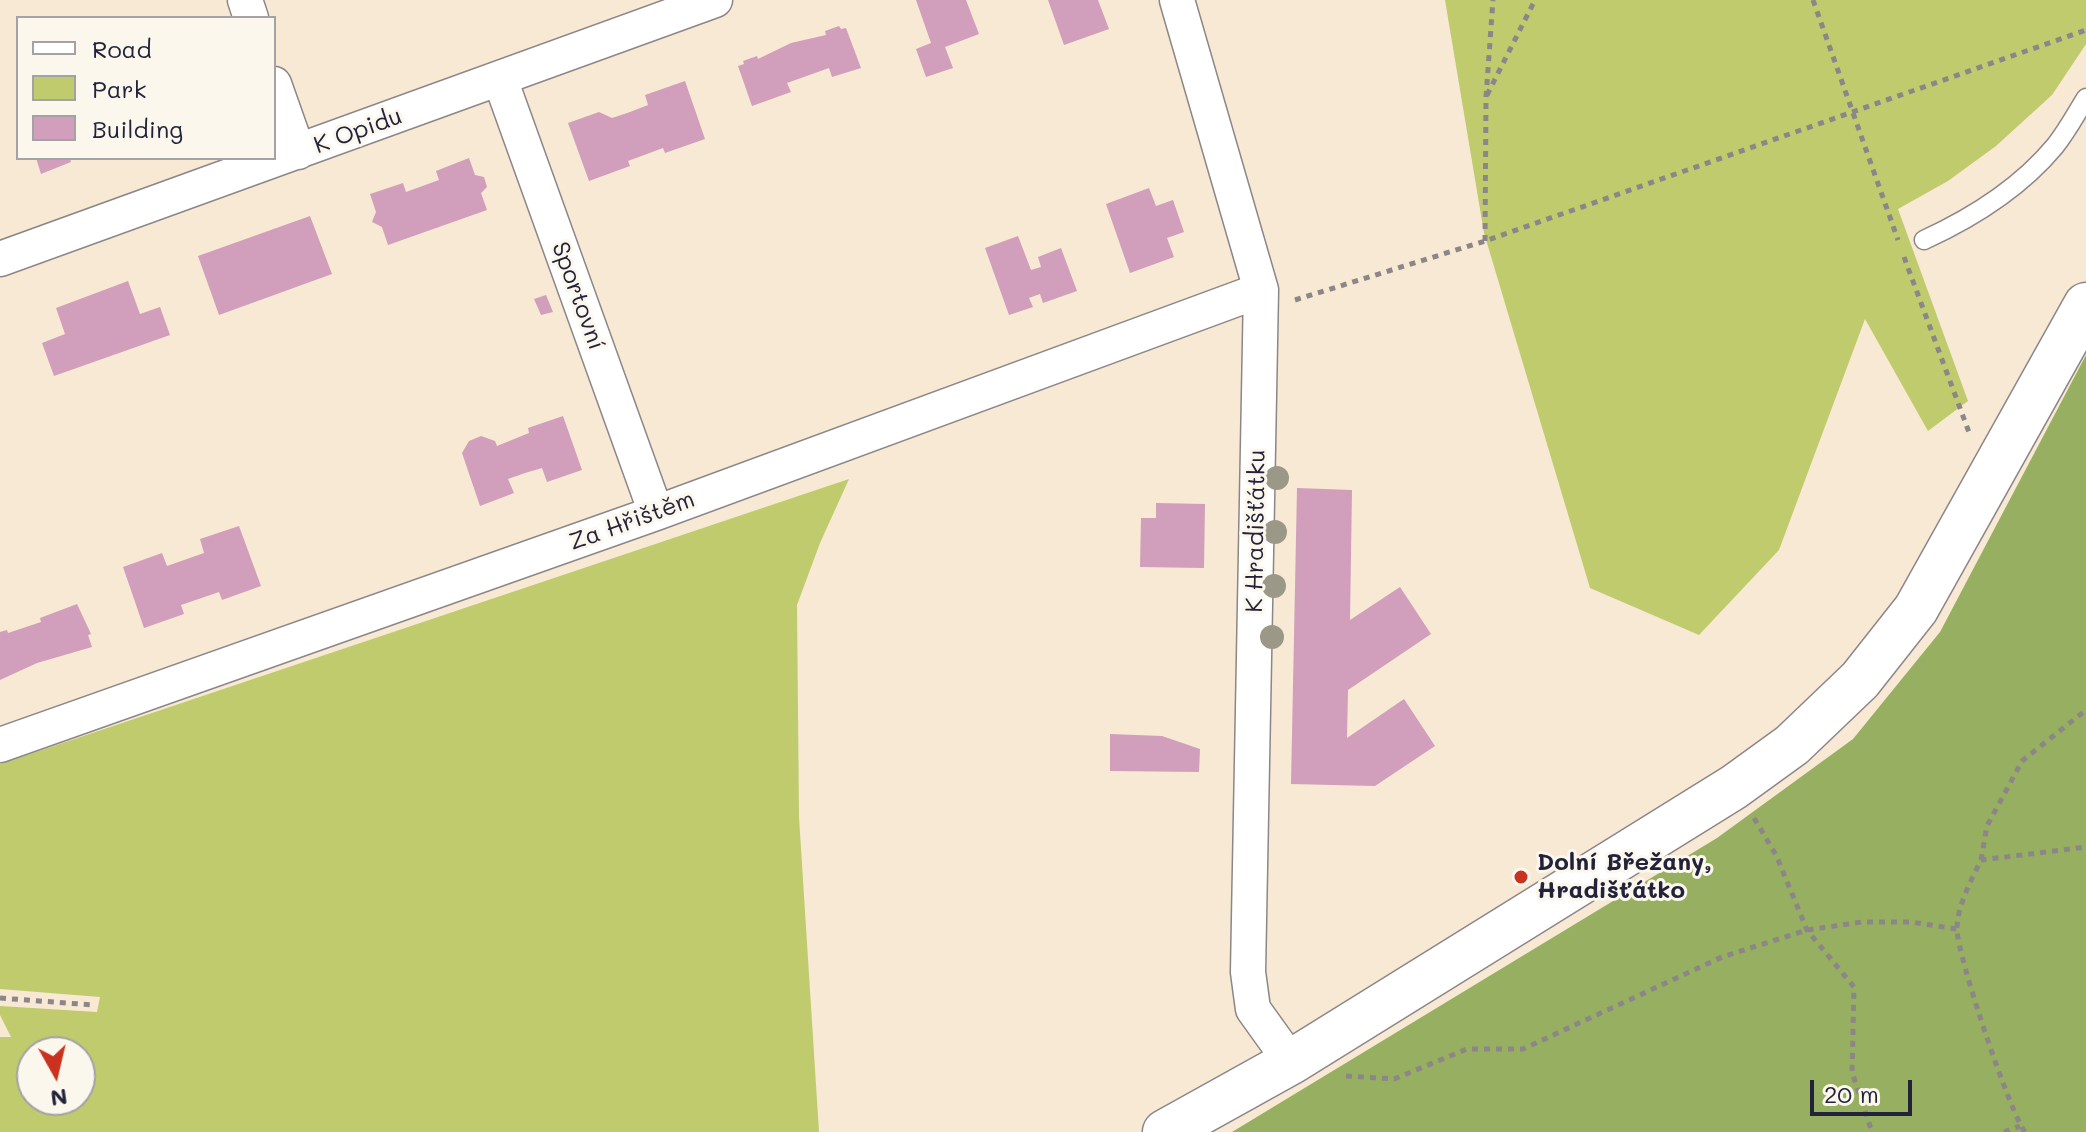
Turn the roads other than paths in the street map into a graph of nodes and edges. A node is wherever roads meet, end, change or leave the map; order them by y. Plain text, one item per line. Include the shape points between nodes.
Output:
1 (714, 0) edge
2 (1177, 0) edge
3 (500, 79) junction
4 (276, 90) edge
5 (2086, 98) edge
6 (298, 152) junction
7 (276, 160) edge
8 (276, 160) edge
9 (1924, 240) dead end
10 (0, 259) edge
11 (1261, 290) junction
12 (2086, 305) edge
13 (656, 513) junction
14 (0, 745) edge
15 (1291, 1062) junction
16 (1165, 1132) edge

1 - 3 street, K Opidu
2 - 11 street, K Hradišťátku
3 - 6 street, K Opidu
3 - 13 street, Sportovní
4 - 6 street
5 - 9 lane via 2055,146 2024,176 1980,210
6 - 7 street, K Opidu
8 - 10 street, K Opidu
11 - 13 street, Za Hřištěm
11 - 15 street, K Hradišťátku via 1248,972 1253,1009
12 - 15 street via 1916,609 1860,680 1792,745 1734,787
13 - 14 street, Za Hřištěm
15 - 16 street

